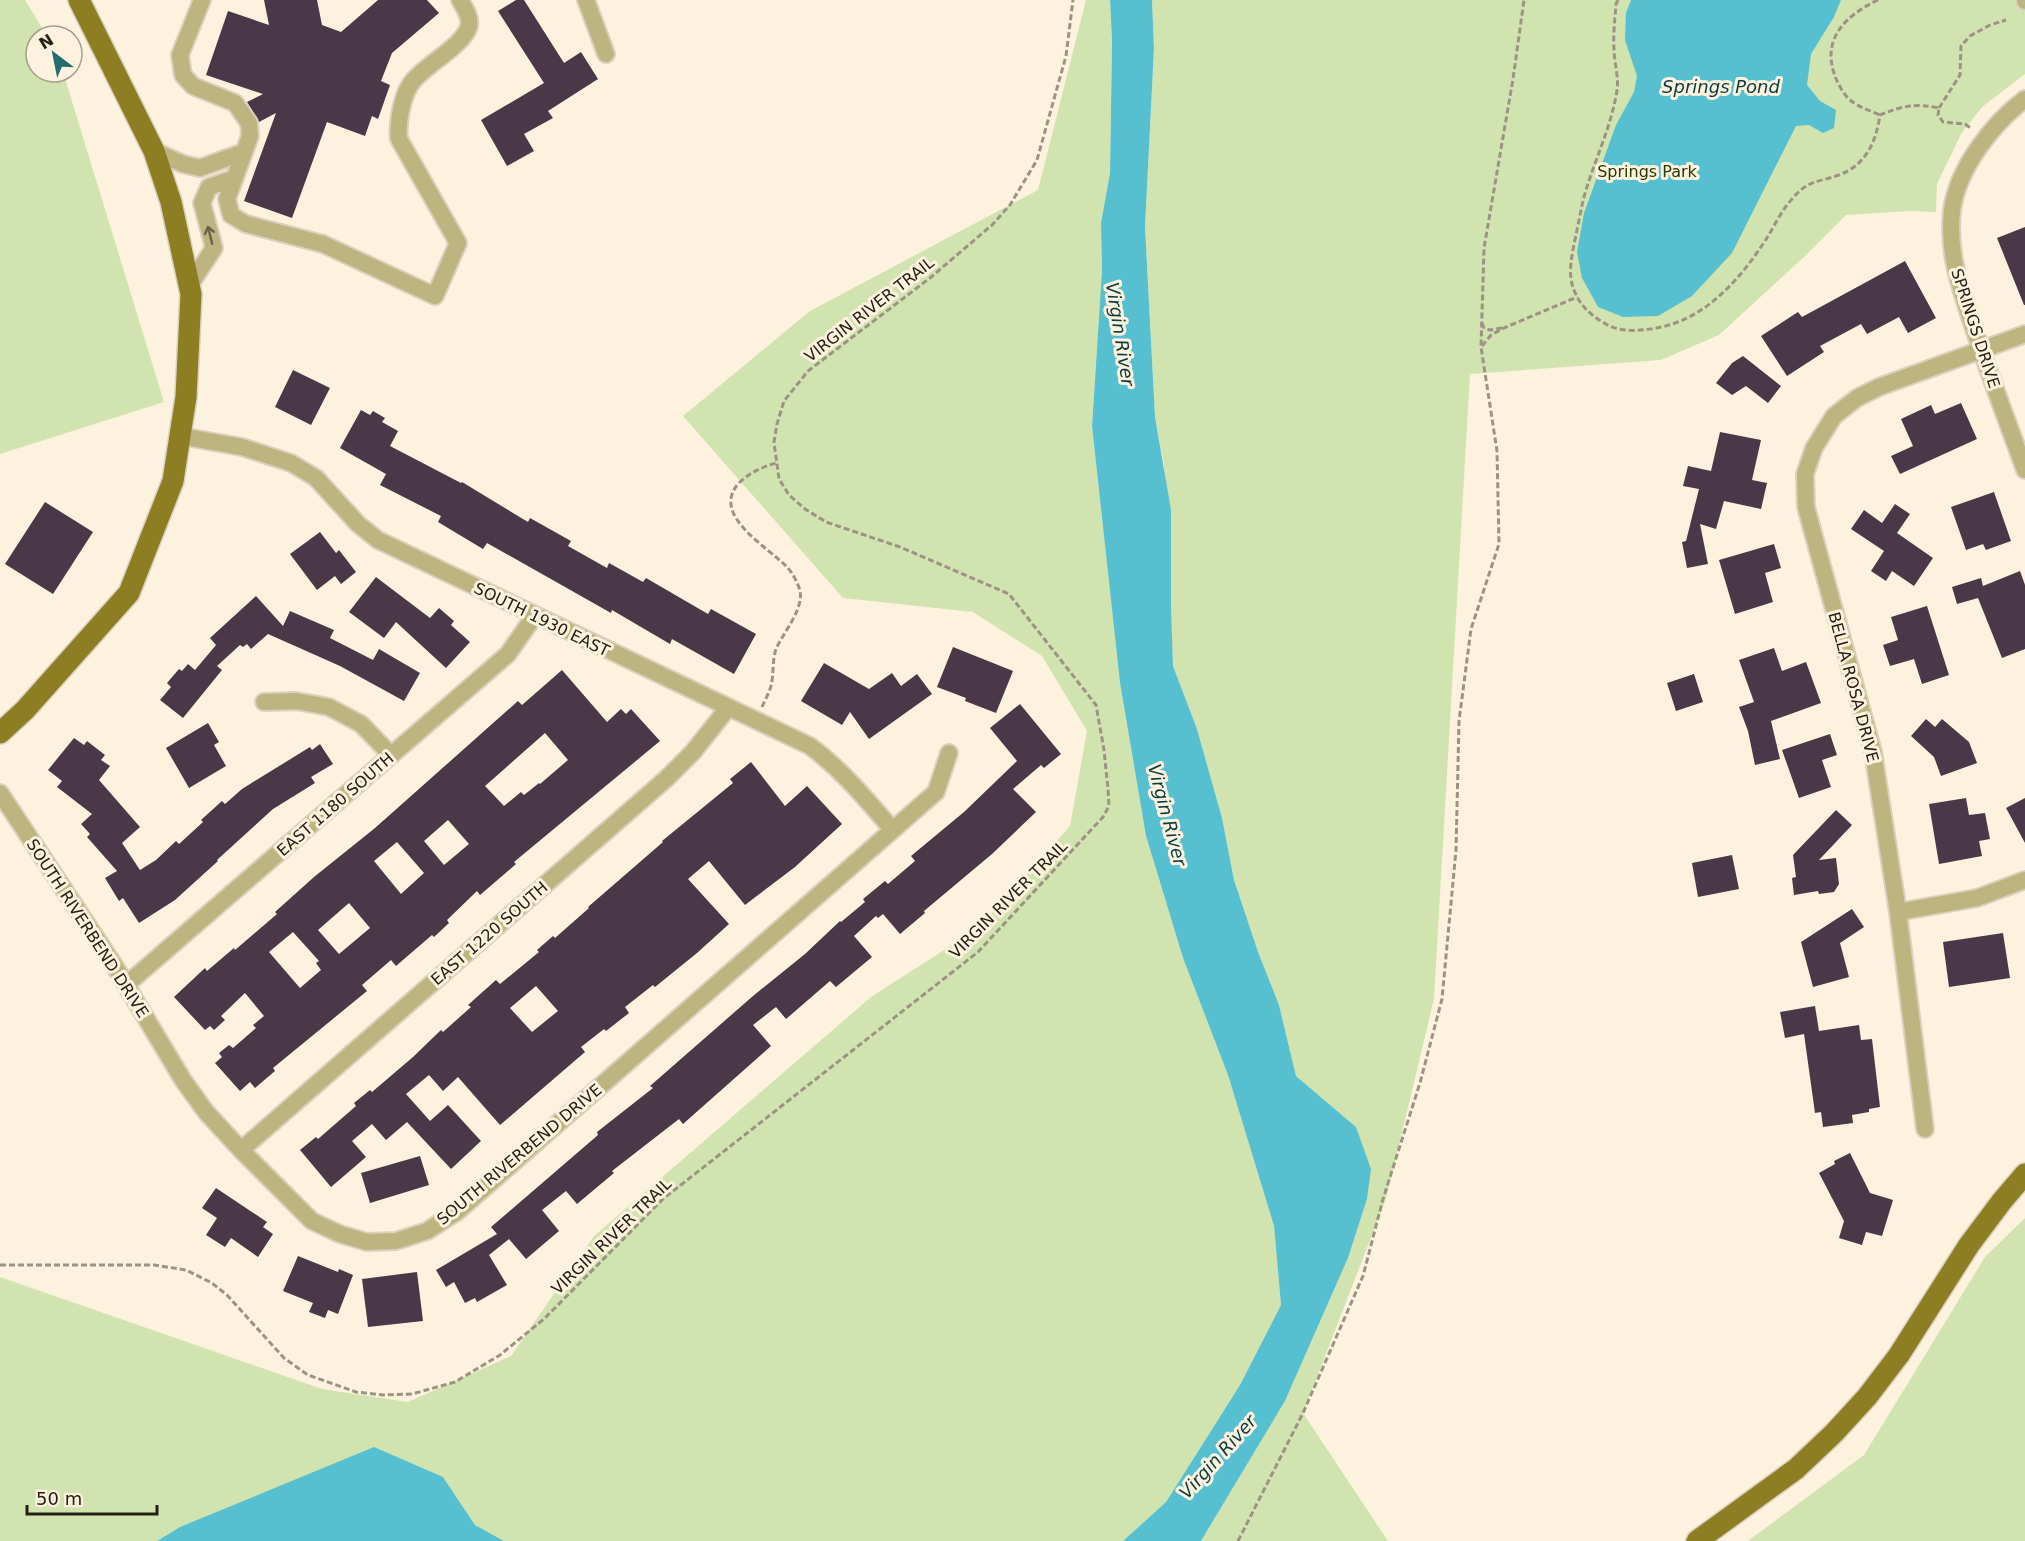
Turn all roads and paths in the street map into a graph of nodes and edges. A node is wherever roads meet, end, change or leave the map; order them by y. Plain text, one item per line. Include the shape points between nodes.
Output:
1 (80, 0) edge
2 (202, 0) edge
3 (460, 0) edge
4 (586, 0) edge
5 (1073, 0) edge
6 (1524, 0) edge
7 (1618, 0) edge
8 (1878, 0) edge
9 (2006, 20) dead end
10 (606, 54) dead end
11 (2025, 99) edge
12 (1939, 108) junction
13 (1880, 115) junction
14 (1985, 137) junction
15 (154, 151) junction
16 (244, 152) junction
17 (235, 177) junction
18 (189, 286) junction
19 (1577, 297) junction
20 (1481, 322) junction
21 (1504, 328) junction
22 (2025, 334) edge
23 (1481, 347) junction
24 (1981, 350) junction
25 (180, 436) junction
26 (776, 463) junction
27 (2025, 470) edge
28 (535, 615) junction
29 (264, 702) dead end
30 (728, 708) junction
31 (761, 708) dead end
32 (0, 733) edge
33 (949, 753) dead end
34 (391, 755) junction
35 (0, 792) edge
36 (892, 829) junction
37 (2025, 880) edge
38 (1898, 912) junction
39 (126, 985) junction
40 (1925, 1129) dead end
41 (241, 1150) junction
42 (2025, 1174) edge
43 (0, 1265) edge
44 (1238, 1541) edge
45 (1697, 1541) edge

1 - 15 main road
2 - 16 street via 180,55 183,75 194,86 236,103 249,123 250,136
3 - 17 street via 470,24 464,35 410,84 397,122 399,139 458,243 435,296 323,244 246,224 231,215 227,199
4 - 10 street
5 - 26 path, VIRGIN RIVER TRAIL via 1066,56 1037,160 1011,205 930,278 808,371 784,400 774,442
6 - 20 path via 1484,248
7 - 19 path via 1614,50 1618,88 1585,192 1573,247 1571,279
8 - 13 path via 1849,17 1831,48 1832,70 1840,87 1850,100
9 - 12 path via 1970,36 1961,46 1960,75
11 - 14 street, SPRINGS DRIVE
12 - 13 path via 1902,106
12 - 14 path via 1938,116 1943,122 1965,123
13 - 19 path via 1869,152 1861,163 1840,175 1804,186 1790,200 1736,281 1704,310 1665,327 1636,331 1612,328 1592,316
14 - 24 street, SPRINGS DRIVE via 1963,176 1952,211 1956,274
15 - 16 street via 200,168
15 - 18 main road via 171,201
16 - 17 street
18 -> 17 street via 213,248 202,203 209,187
18 - 25 main road via 186,397
19 - 21 path
20 - 21 path via 1491,330
20 - 23 path
21 - 23 path
22 - 24 street, BELLA ROSA DRIVE
23 - 44 path via 1497,451 1499,543 1471,629 1459,721 1456,850 1442,999 1363,1276 1303,1413
24 - 27 street, SPRINGS DRIVE
24 - 38 street, BELLA ROSA DRIVE via 1857,398 1834,416 1814,448 1805,474 1806,507 1873,752
25 - 28 street, SOUTH 1930 EAST via 242,447 291,463 316,478 378,540
25 - 32 main road via 173,481 129,592
26 - 31 path via 747,476 735,487 730,499 737,520 788,568 801,592 798,610 775,651 771,686
26 - 43 path, VIRGIN RIVER TRAIL via 789,495 826,522 900,547 1009,594 1096,705 1109,806 978,952 663,1199 544,1319 500,1355 455,1382 412,1394 383,1395 356,1392 308,1375 284,1358 227,1295 186,1270 154,1265
28 - 30 street, SOUTH 1930 EAST
28 - 34 street, EAST 1180 SOUTH via 508,654
29 - 34 street via 296,701 329,707 361,724
30 - 36 street, SOUTH 1930 EAST via 810,746 846,777
30 - 41 street, EAST 1220 SOUTH via 666,779
33 - 36 street, SOUTH RIVERBEND DRIVE via 936,792
34 - 39 street, EAST 1180 SOUTH
35 - 39 street, SOUTH RIVERBEND DRIVE
36 - 41 street, SOUTH RIVERBEND DRIVE via 458,1211 427,1231 396,1241 367,1242 340,1234 312,1221
37 - 38 street via 1977,898
38 - 40 street, BELLA ROSA DRIVE
39 - 41 street, SOUTH RIVERBEND DRIVE via 183,1080
42 - 45 main road via 1969,1245 1899,1355 1867,1397 1796,1469

